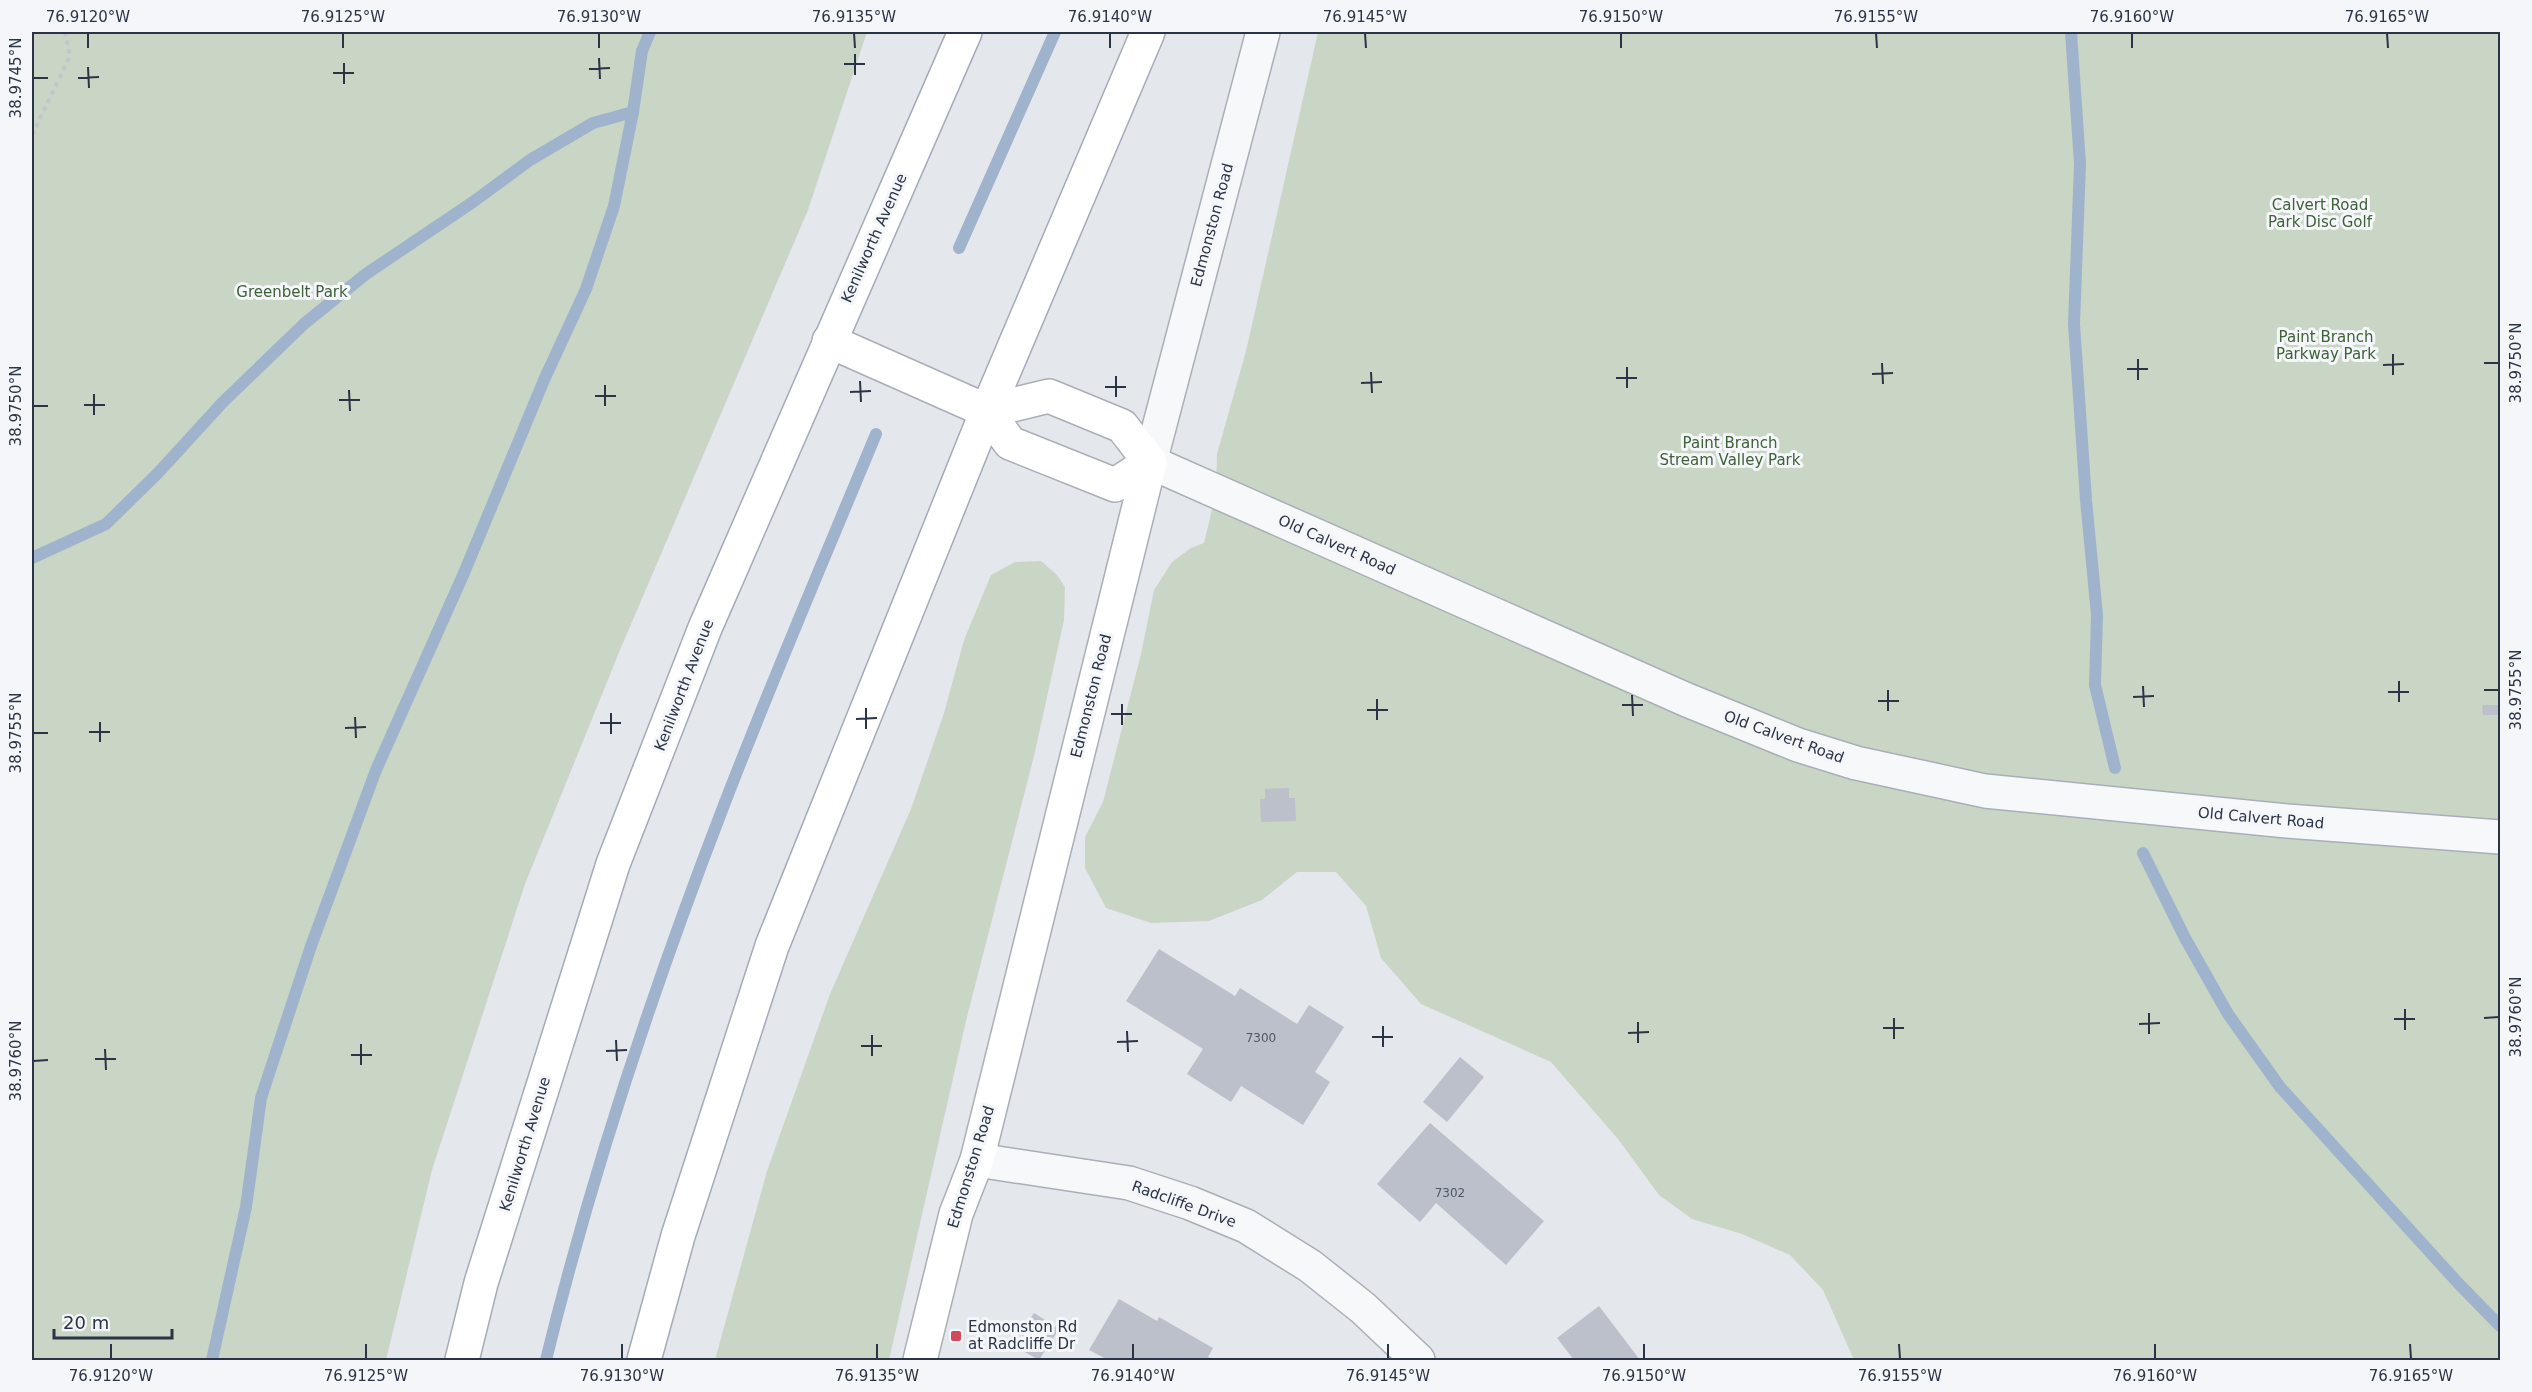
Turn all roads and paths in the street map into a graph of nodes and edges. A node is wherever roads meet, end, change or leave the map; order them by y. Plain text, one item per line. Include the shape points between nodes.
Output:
1 (64, 32) edge
2 (965, 32) edge
3 (1148, 32) edge
4 (1263, 32) edge
5 (32, 135) edge
6 (829, 341) junction
7 (987, 411) junction
8 (1150, 462) junction
9 (2500, 837) edge
10 (977, 1160) junction
11 (462, 1360) edge
12 (644, 1360) edge
13 (920, 1360) edge
14 (1418, 1360) edge

1 - 5 path via 70,56
2 - 6 main road, Kenilworth Avenue
3 - 7 main road
4 - 8 street, Edmonston Road
6 - 7 main road
6 - 11 main road, Kenilworth Avenue via 705,628 613,864 481,1283
7 - 8 main road, Old Calvert Road via 1049,396 1122,426
7 - 8 main road via 1010,443 1115,485
7 - 12 main road via 772,945 678,1236
8 - 9 street, Old Calvert Road via 1687,700 1798,745 1856,763 1985,791 2275,820
8 - 10 main road, Edmonston Road
10 - 13 main road, Edmonston Road via 956,1214
10 - 14 street, Radcliffe Drive via 1129,1184 1246,1226 1310,1266 1363,1308

